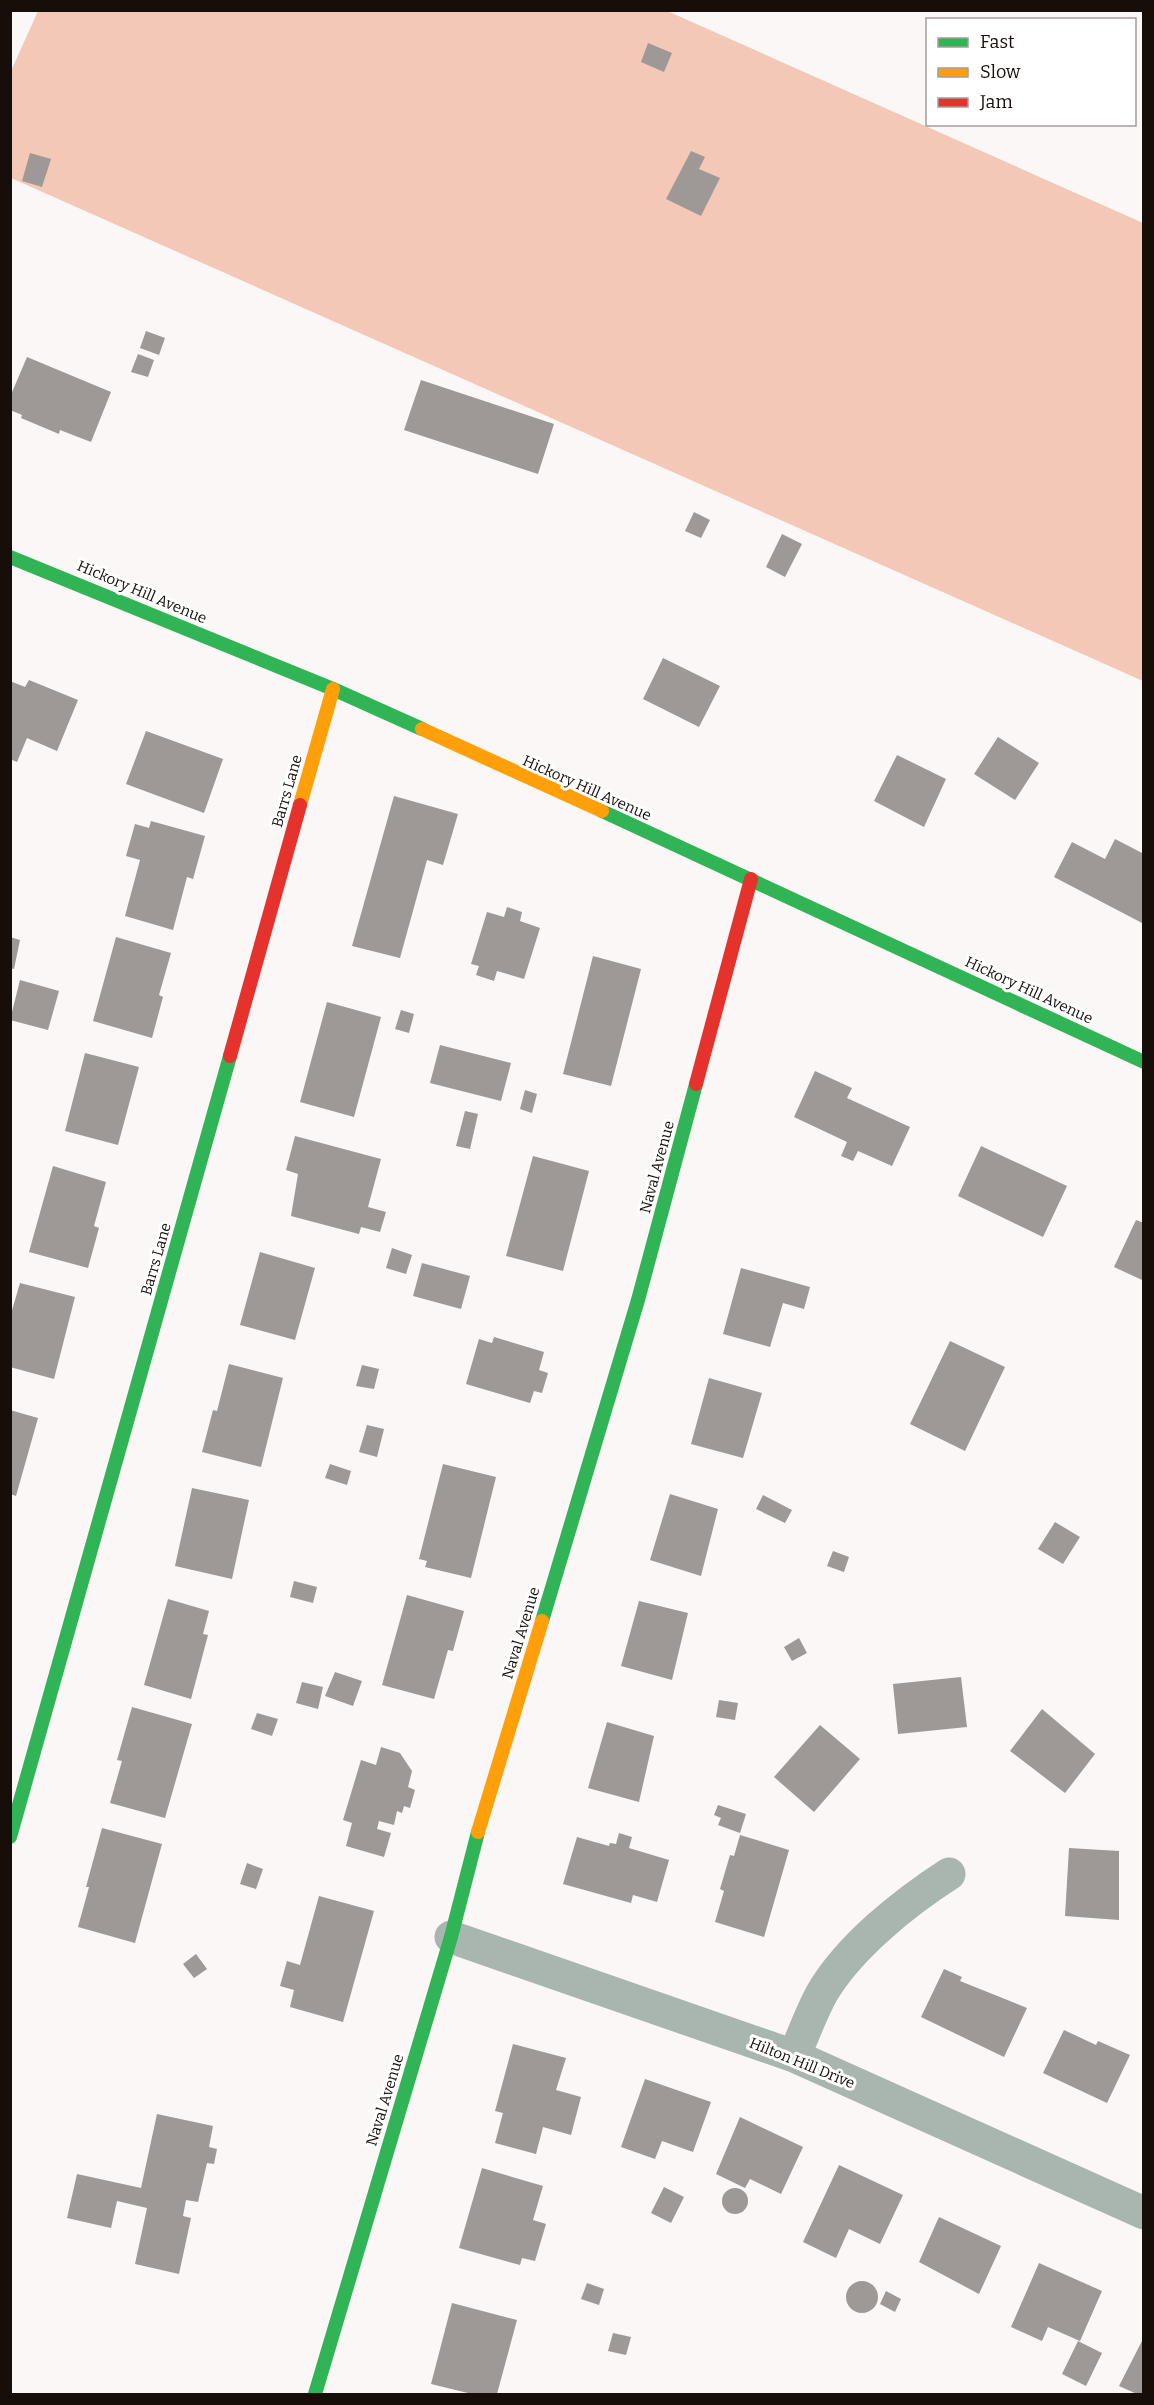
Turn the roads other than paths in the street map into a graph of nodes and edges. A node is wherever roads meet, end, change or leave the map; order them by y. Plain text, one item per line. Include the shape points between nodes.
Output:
1 (10, 556) edge
2 (333, 689) junction
3 (751, 879) junction
4 (1143, 1062) edge
5 (10, 1837) edge
6 (949, 1874) dead end
7 (451, 1936) junction
8 (794, 2056) junction
9 (1143, 2213) edge
10 (315, 2394) edge

1 - 2 street, Hickory Hill Avenue
2 - 3 street, Hickory Hill Avenue
2 - 5 street, Barrs Lane
3 - 4 street, Hickory Hill Avenue
3 - 7 street, Naval Avenue via 638,1300 475,1843
6 - 8 street via 915,1896 854,1953 823,1992
7 - 8 street, Hilton Hill Drive
7 - 10 street, Naval Avenue
8 - 9 street, Hilton Hill Drive

